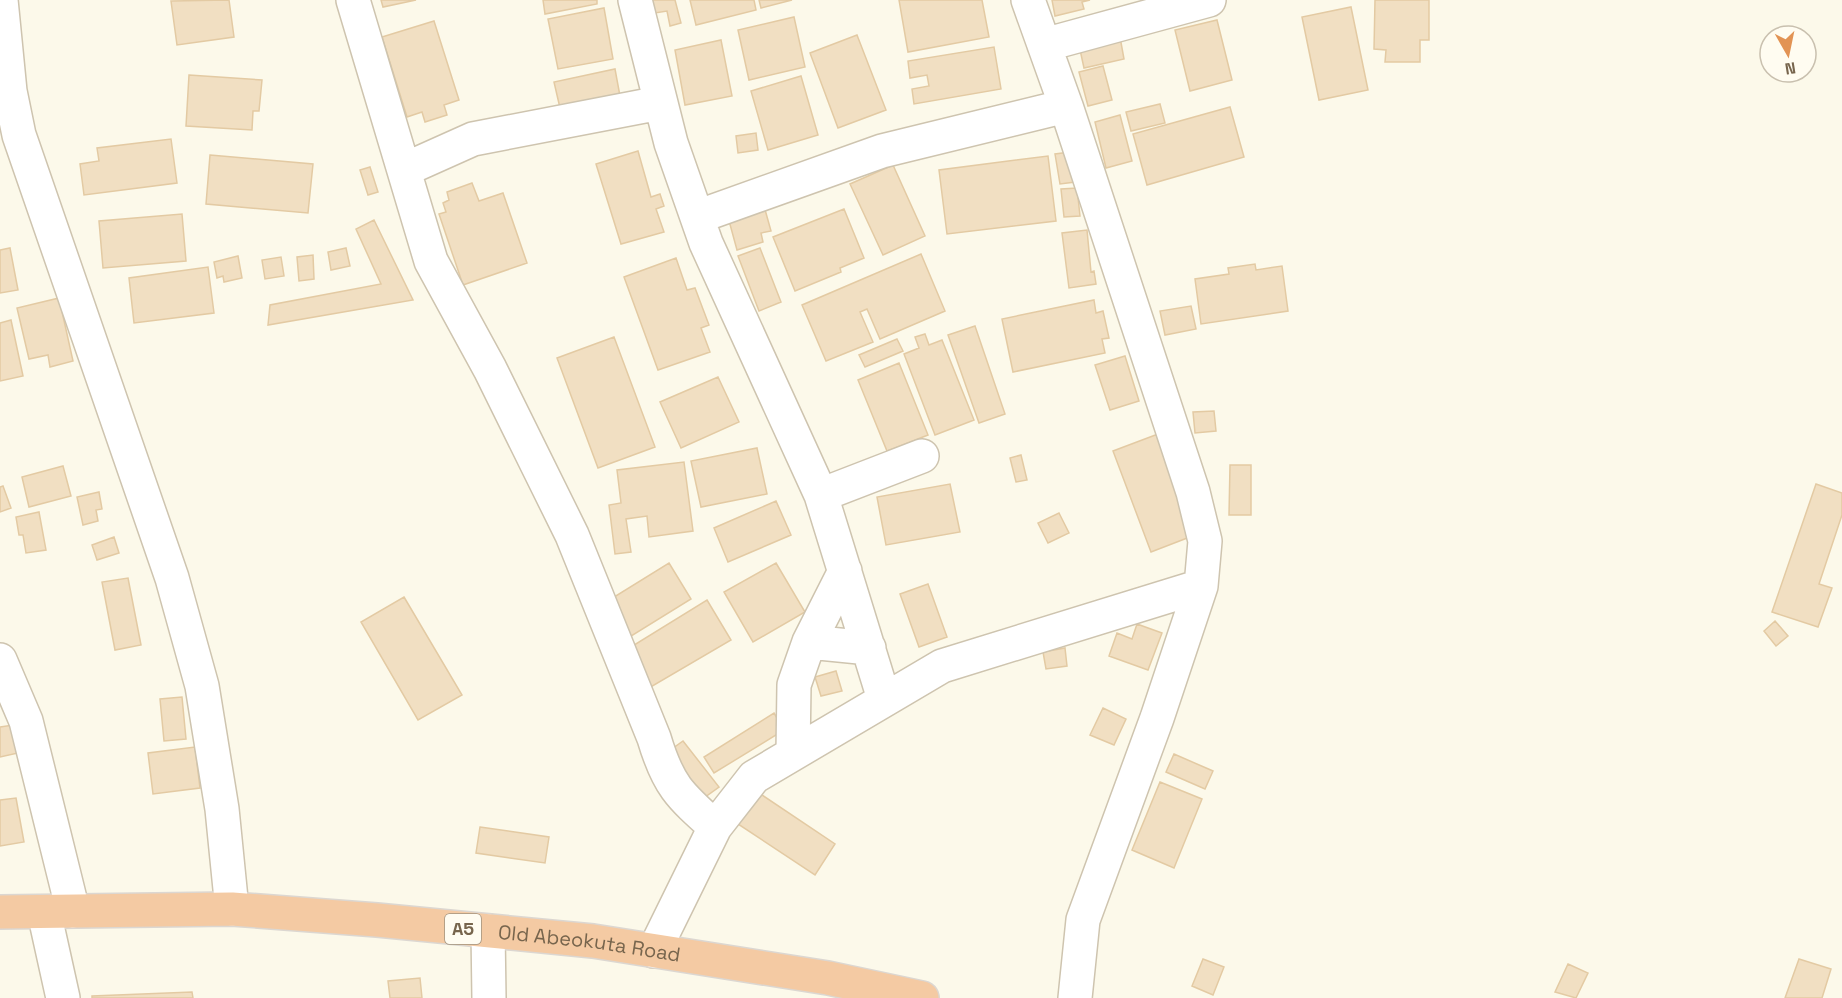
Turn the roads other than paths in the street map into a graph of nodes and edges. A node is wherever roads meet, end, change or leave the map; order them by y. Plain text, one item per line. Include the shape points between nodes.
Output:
1 (2, 0) edge
2 (353, 0) edge
3 (635, 0) edge
4 (1028, 0) edge
5 (1209, 0) edge
6 (1044, 45) junction
7 (660, 104) junction
8 (1066, 106) junction
9 (406, 169) junction
10 (697, 217) junction
11 (922, 456) dead end
12 (820, 495) junction
13 (845, 571) junction
14 (1201, 586) junction
15 (809, 642) junction
16 (869, 648) junction
17 (0, 660) edge
18 (884, 699) junction
19 (793, 753) junction
20 (715, 827) junction
21 (232, 909) junction
22 (0, 912) edge
23 (58, 912) junction
24 (488, 931) junction
25 (654, 951) junction
26 (848, 991) edge
27 (63, 998) edge
28 (489, 998) edge
29 (922, 998) edge
30 (1075, 998) edge

1 - 21 street via 10,91 19,135 172,578 202,686 222,809
2 - 9 street
3 - 7 street
4 - 6 street
5 - 6 street
6 - 8 street
7 - 9 street via 473,139
7 - 10 street
8 - 10 street via 882,151
8 - 14 street via 1193,492 1205,541
9 - 20 street via 431,261 490,369 572,535 654,738 663,770 677,793
10 - 12 street
11 - 12 street
12 - 13 street
13 - 15 street
13 - 16 street
14 - 18 street via 942,666
14 - 30 street via 1083,921
15 - 16 street
15 - 19 street via 794,685
16 - 18 street
17 - 23 street via 26,721
18 - 19 street
19 - 20 street via 754,777
20 - 25 street
21 - 23 highway, Old Abeokuta Road / A5
21 - 24 highway, Old Abeokuta Road / A5
22 - 23 highway, Old Abeokuta Road / A5
23 - 27 street
24 - 25 highway, Old Abeokuta Road / A5
24 - 28 street
25 - 26 highway, Old Abeokuta Road / A5
26 - 29 highway, Old Abeokuta Road / A5

